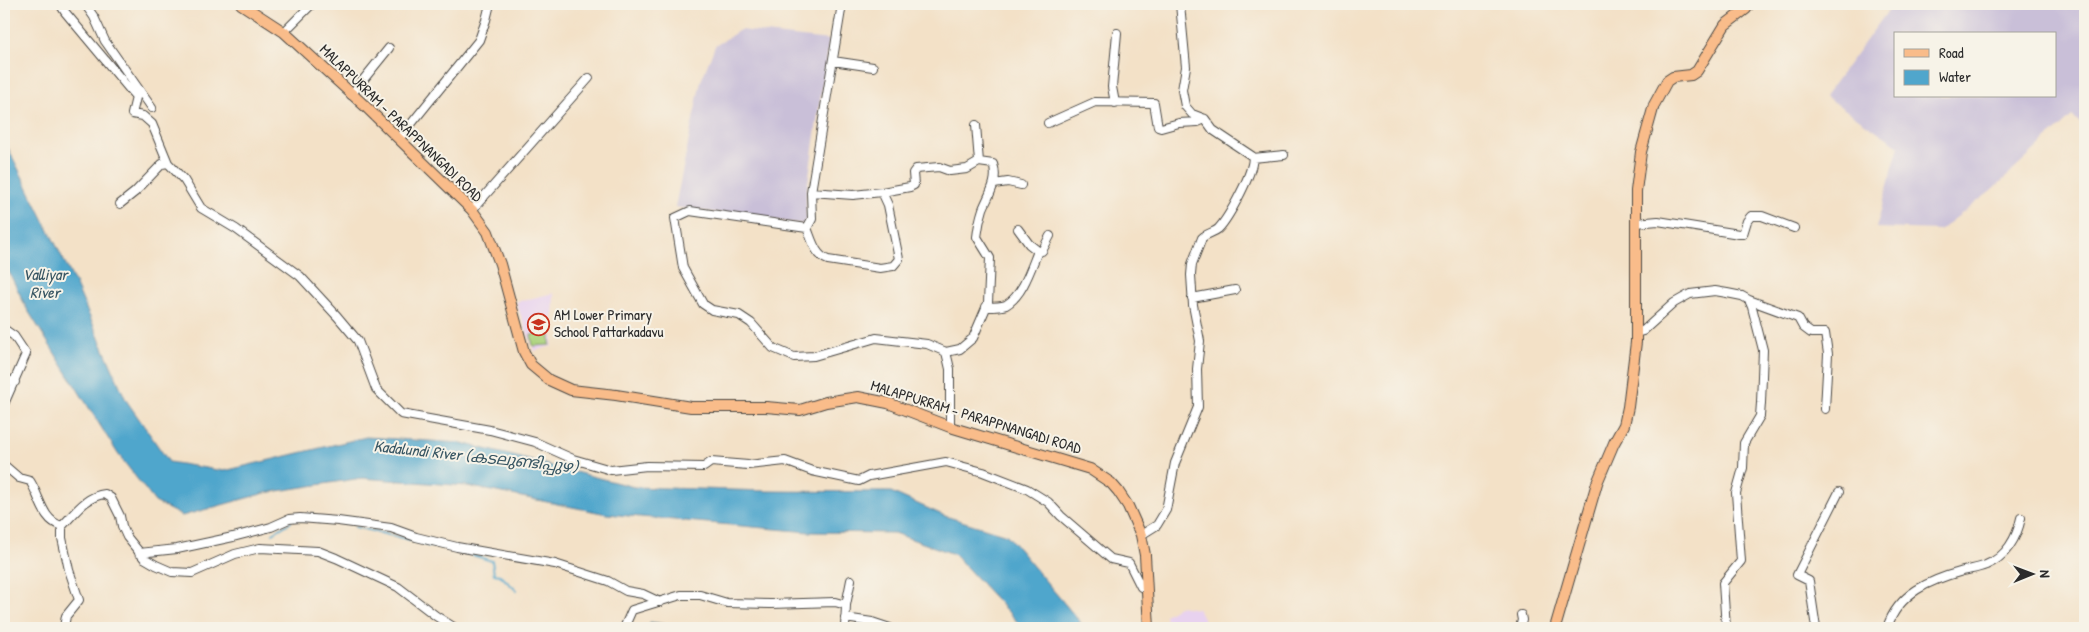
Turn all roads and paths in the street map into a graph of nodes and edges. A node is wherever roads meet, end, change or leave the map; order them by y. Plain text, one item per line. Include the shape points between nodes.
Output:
1 (60, 4) edge
2 (85, 4) edge
3 (241, 4) edge
4 (312, 4) edge
5 (490, 4) edge
6 (842, 4) edge
7 (1180, 4) edge
8 (1749, 4) edge
9 (284, 32) junction
10 (1117, 33) dead end
11 (389, 48) dead end
12 (833, 61) junction
13 (873, 67) dead end
14 (589, 78) dead end
15 (137, 93) junction
16 (351, 94) junction
17 (1115, 103) junction
18 (152, 108) dead end
19 (1205, 119) junction
20 (1048, 123) dead end
21 (976, 125) dead end
22 (399, 139) junction
23 (1284, 155) dead end
24 (1253, 158) junction
25 (979, 162) junction
26 (168, 163) junction
27 (994, 184) junction
28 (1021, 185) dead end
29 (811, 192) junction
30 (882, 192) junction
31 (120, 204) dead end
32 (472, 210) junction
33 (1636, 223) junction
34 (807, 228) junction
35 (1794, 228) dead end
36 (1018, 229) dead end
37 (1050, 236) dead end
38 (1038, 251) junction
39 (1235, 290) dead end
40 (1192, 298) junction
41 (1749, 300) junction
42 (986, 308) junction
43 (4, 329) edge
44 (1636, 333) junction
45 (946, 352) junction
46 (4, 380) edge
47 (15, 382) junction
48 (4, 404) edge
49 (1825, 409) dead end
50 (950, 427) junction
51 (4, 465) edge
52 (1839, 492) dead end
53 (2022, 518) dead end
54 (62, 526) junction
55 (1141, 535) junction
56 (139, 553) junction
57 (851, 580) dead end
58 (1148, 588) junction
59 (660, 602) junction
60 (846, 605) junction
61 (1521, 615) dead end
62 (845, 618) junction
63 (64, 627) dead end
64 (455, 628) edge
65 (624, 628) edge
66 (845, 628) edge
67 (890, 628) edge
68 (1149, 628) edge
69 (1520, 628) edge
70 (1555, 628) edge
71 (1726, 628) edge
72 (1816, 628) edge
73 (1887, 628) edge

1 - 15 street
2 - 15 street
3 - 9 main road, MALAPPURRAM - PARAPPNANGADI ROAD
4 - 9 street
5 - 22 street via 478,40
6 - 12 street
7 - 19 street via 1186,67 1182,90 1185,106 1192,114
8 - 33 main road via 1725,25 1697,71 1670,78 1660,91 1639,161
9 - 16 main road, MALAPPURRAM - PARAPPNANGADI ROAD
10 - 17 street via 1112,87
11 - 16 street
12 - 13 street
12 - 29 street
14 - 32 street
15 - 18 street
15 - 26 street via 132,114 143,116 152,124
16 - 22 main road, MALAPPURRAM - PARAPPNANGADI ROAD
17 - 19 street via 1154,103 1158,127 1161,128
17 - 20 street via 1095,102
19 - 24 street via 1213,130
21 - 25 street
22 - 32 main road, MALAPPURRAM - PARAPPNANGADI ROAD
23 - 24 street
24 - 40 street via 1245,183 1223,224 1206,234 1198,245 1192,264
25 - 27 street via 993,164 996,173
25 - 30 street via 967,169 950,171 939,167 916,169 914,184 910,187
26 - 31 street via 162,164
26 - 58 street via 184,180 201,208 236,229 300,276 358,341 376,389 401,414 490,430 535,442 573,459 611,470 647,466 704,467 711,462 748,465 785,461 812,471 859,481 870,476 946,462 1027,488 1048,502 1111,559 1129,563 1141,587
27 - 28 street via 1008,182
27 - 42 street via 983,210 977,237 990,258
29 - 30 street via 853,195
29 - 34 street via 812,219
30 - 34 street via 899,253 899,259 893,266 880,268 821,257
32 - 50 main road, MALAPPURRAM - PARAPPNANGADI ROAD via 488,232 524,352 531,365 549,380 571,390 691,407 800,410 858,397 888,403
33 - 35 street via 1658,221 1743,234 1752,216 1762,216
33 - 44 main road
34 - 45 street via 690,211 675,218 683,268 702,304 751,322 773,348 794,357 814,356 876,338 926,344
36 - 38 street
37 - 38 street via 1045,248
38 - 42 street via 1017,294 1005,305
39 - 40 street
40 - 55 street via 1200,341 1198,407 1175,464 1166,510 1157,525
41 - 44 street via 1715,291 1690,294
41 - 49 street via 1798,318 1811,333 1825,333 1828,354
41 - 71 street via 1764,350 1762,402 1760,416 1744,443 1743,468 1736,493 1741,561 1723,584
42 - 45 street via 973,338 960,349
43 - 47 street via 14,336 26,354
44 - 70 main road via 1626,419 1597,483
45 - 50 street via 950,370
46 - 47 street
47 - 48 street
50 - 55 main road, MALAPPURRAM - PARAPPNANGADI ROAD via 1090,469 1118,491
51 - 54 street via 19,478 30,481 49,519
52 - 72 street via 1797,575 1809,581
53 - 73 street via 2018,532 2004,553 1987,565 1930,581 1897,606
54 - 56 street via 85,503 105,494 111,498 127,537
54 - 63 street via 68,570 79,600 66,616
55 - 58 main road, MALAPPURRAM - PARAPPNANGADI ROAD
56 - 59 street via 233,537 289,519 338,521 391,528 457,547 546,562 608,581 626,591
56 - 64 street via 172,572 192,573 235,554 260,548 318,551 398,587
57 - 60 street
58 - 68 main road, MALAPPURRAM - PARAPPNANGADI ROAD
59 - 60 street via 681,595 700,595 727,603 835,602
59 - 65 street via 632,610
60 - 62 street
61 - 69 street
62 - 66 street
62 - 67 street

